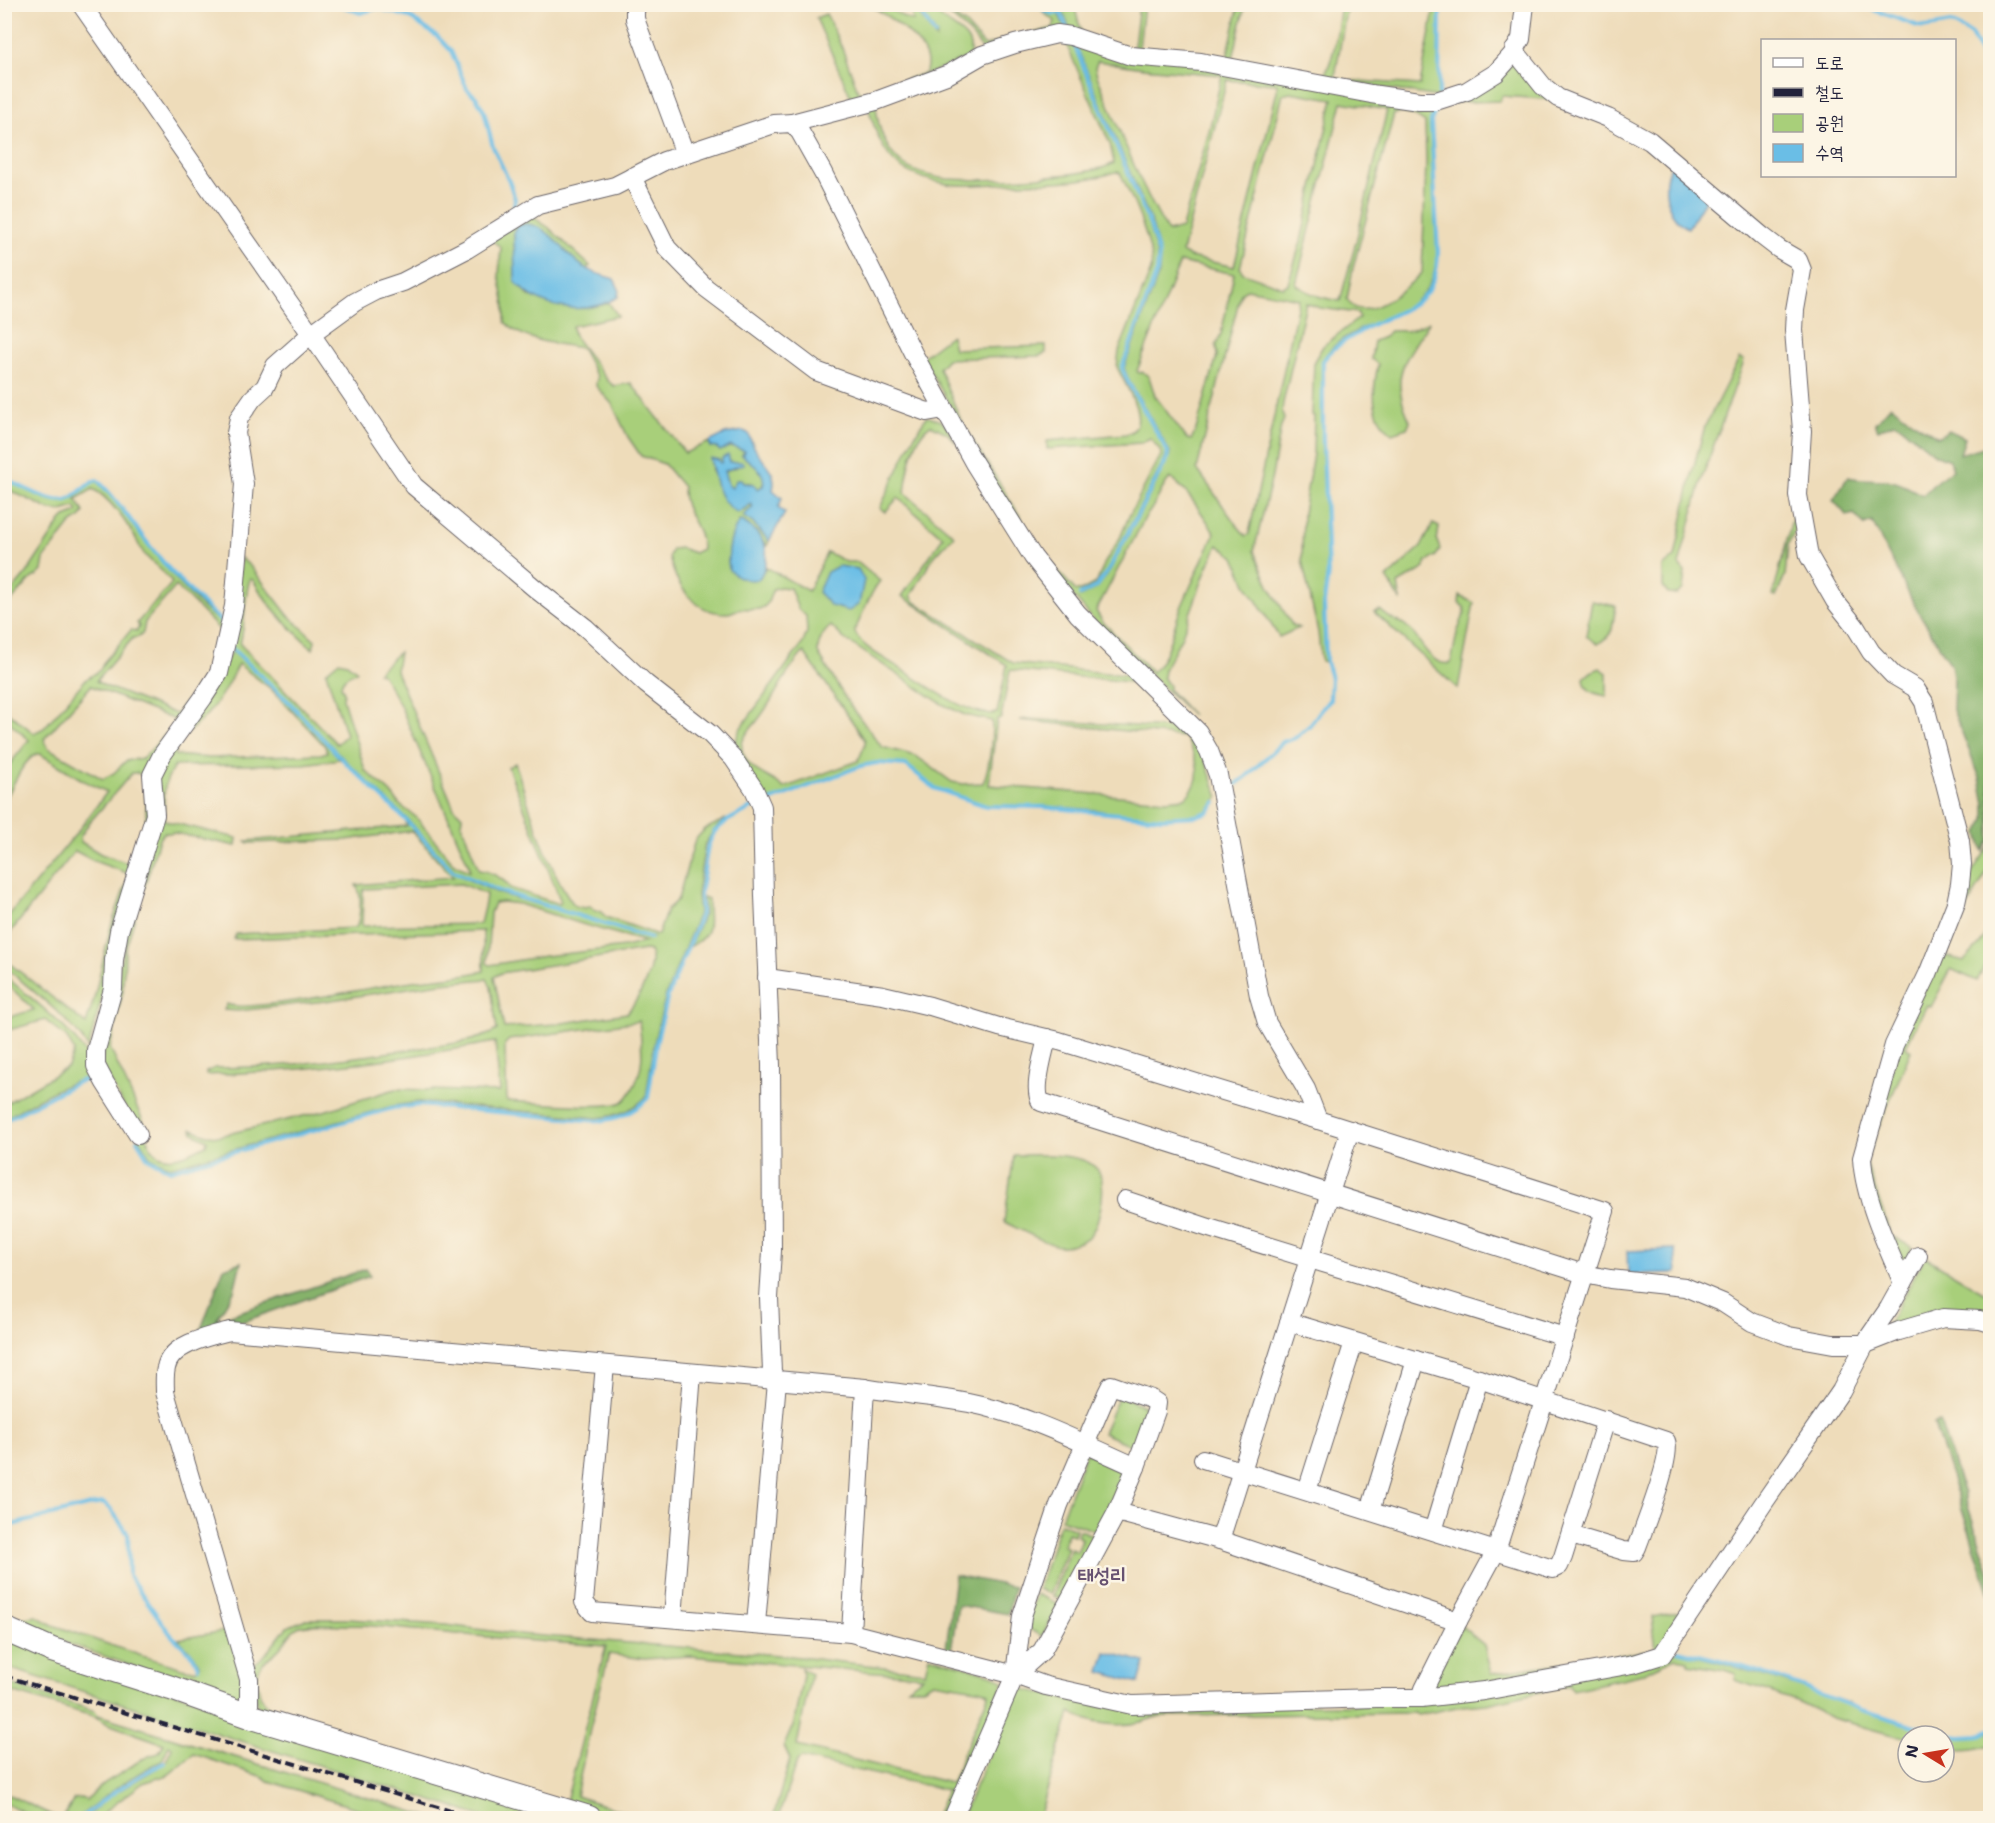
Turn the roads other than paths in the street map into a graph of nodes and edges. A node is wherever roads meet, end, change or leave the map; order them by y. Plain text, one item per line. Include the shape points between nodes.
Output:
1 (81, 4) edge
2 (639, 4) edge
3 (1525, 4) edge
4 (1514, 50) junction
5 (792, 123) junction
6 (685, 154) junction
7 (632, 177) junction
8 (311, 334) junction
9 (944, 409) junction
10 (767, 978) junction
11 (1047, 1038) junction
12 (1318, 1120) junction
13 (1350, 1130) junction
14 (138, 1135) dead end
15 (1329, 1194) junction
16 (1125, 1200) dead end
17 (1918, 1256) dead end
18 (1309, 1258) junction
19 (1584, 1274) junction
20 (1903, 1283) junction
21 (1289, 1322) junction
22 (1990, 1323) edge
23 (1565, 1337) junction
24 (1354, 1342) junction
25 (1866, 1344) junction
26 (1416, 1360) junction
27 (605, 1365) junction
28 (692, 1373) junction
29 (1479, 1379) junction
30 (777, 1381) junction
31 (865, 1388) junction
32 (1545, 1400) junction
33 (1606, 1420) junction
34 (1084, 1444) junction
35 (1203, 1459) dead end
36 (1136, 1467) junction
37 (1241, 1471) junction
38 (1307, 1491) junction
39 (1370, 1510) junction
40 (1117, 1512) junction
41 (1433, 1531) junction
42 (1571, 1535) junction
43 (1220, 1540) junction
44 (1496, 1551) junction
45 (673, 1618) junction
46 (1458, 1621) junction
47 (756, 1624) junction
48 (4, 1629) edge
49 (851, 1633) junction
50 (1015, 1675) junction
51 (1421, 1698) junction
52 (249, 1716) junction
53 (589, 1818) edge
54 (953, 1818) edge

1 - 8 street
2 - 6 street via 635,19
3 - 4 street via 1521,39
4 - 5 street via 1496,72 1467,91 1419,101 1201,62 1131,56 1057,34 982,55 949,74 876,101
4 - 20 street via 1558,98 1608,118 1650,141 1798,260 1802,270 1794,330 1802,431 1798,495 1809,556 1834,601 1871,652 1893,675 1915,688 1924,702 1962,864 1956,903 1894,1045 1862,1158 1863,1174 1886,1246
5 - 6 street via 774,124
5 - 9 street via 823,173
6 - 7 street
7 - 8 street via 615,186 538,205 467,249 355,302
7 - 9 street via 667,248 706,288 816,371 927,412
8 - 10 street via 414,486 586,628 733,758 761,804
8 - 14 street via 274,366 265,387 239,418 236,434 244,484 234,606 219,673 152,775 155,815 119,931 113,989 96,1050 96,1066
9 - 12 street via 1033,557 1078,614 1198,732 1209,751 1222,796 1259,996 1267,1023 1306,1089
10 - 11 street via 883,995
10 - 30 street via 771,1065 769,1298 772,1372
11 - 12 street
11 - 15 street via 1038,1085 1041,1102
12 - 13 street
13 - 15 street
13 - 19 street via 1605,1211
15 - 18 street
15 - 19 street
16 - 18 street
17 - 20 street
18 - 21 street
18 - 23 street
19 - 23 street
19 - 25 street via 1685,1287 1723,1303 1752,1322 1789,1336 1833,1344
20 - 25 street
21 - 24 street
21 - 37 street
22 - 25 street via 1943,1318
23 - 32 street
24 - 26 street
24 - 38 street
25 - 51 street via 1836,1399 1662,1655 1633,1664
26 - 29 street
26 - 39 street
27 - 28 street
27 - 45 street via 584,1602 592,1612
27 - 52 street via 230,1331 194,1340 172,1355 166,1365 165,1392 249,1679
28 - 30 street
28 - 45 street
29 - 32 street
29 - 41 street
30 - 31 street
30 - 47 street
31 - 34 street via 969,1403 1013,1415
31 - 49 street
32 - 33 street
32 - 44 street
33 - 42 street
33 - 42 street via 1666,1441 1664,1468 1634,1552
34 - 36 street
34 - 36 street via 1111,1385 1151,1399 1157,1403 1156,1411
34 - 50 street via 1022,1616
35 - 37 street
36 - 40 street
37 - 38 street
37 - 43 street
38 - 39 street
39 - 41 street
40 - 43 street
40 - 50 street via 1042,1651
41 - 44 street
42 - 44 street via 1559,1566 1553,1569
43 - 46 street
44 - 46 street
45 - 47 street
46 - 51 street
47 - 49 street
48 - 52 main road via 52,1650
49 - 50 street
50 - 51 street via 1132,1705
50 - 54 street
52 - 53 main road

